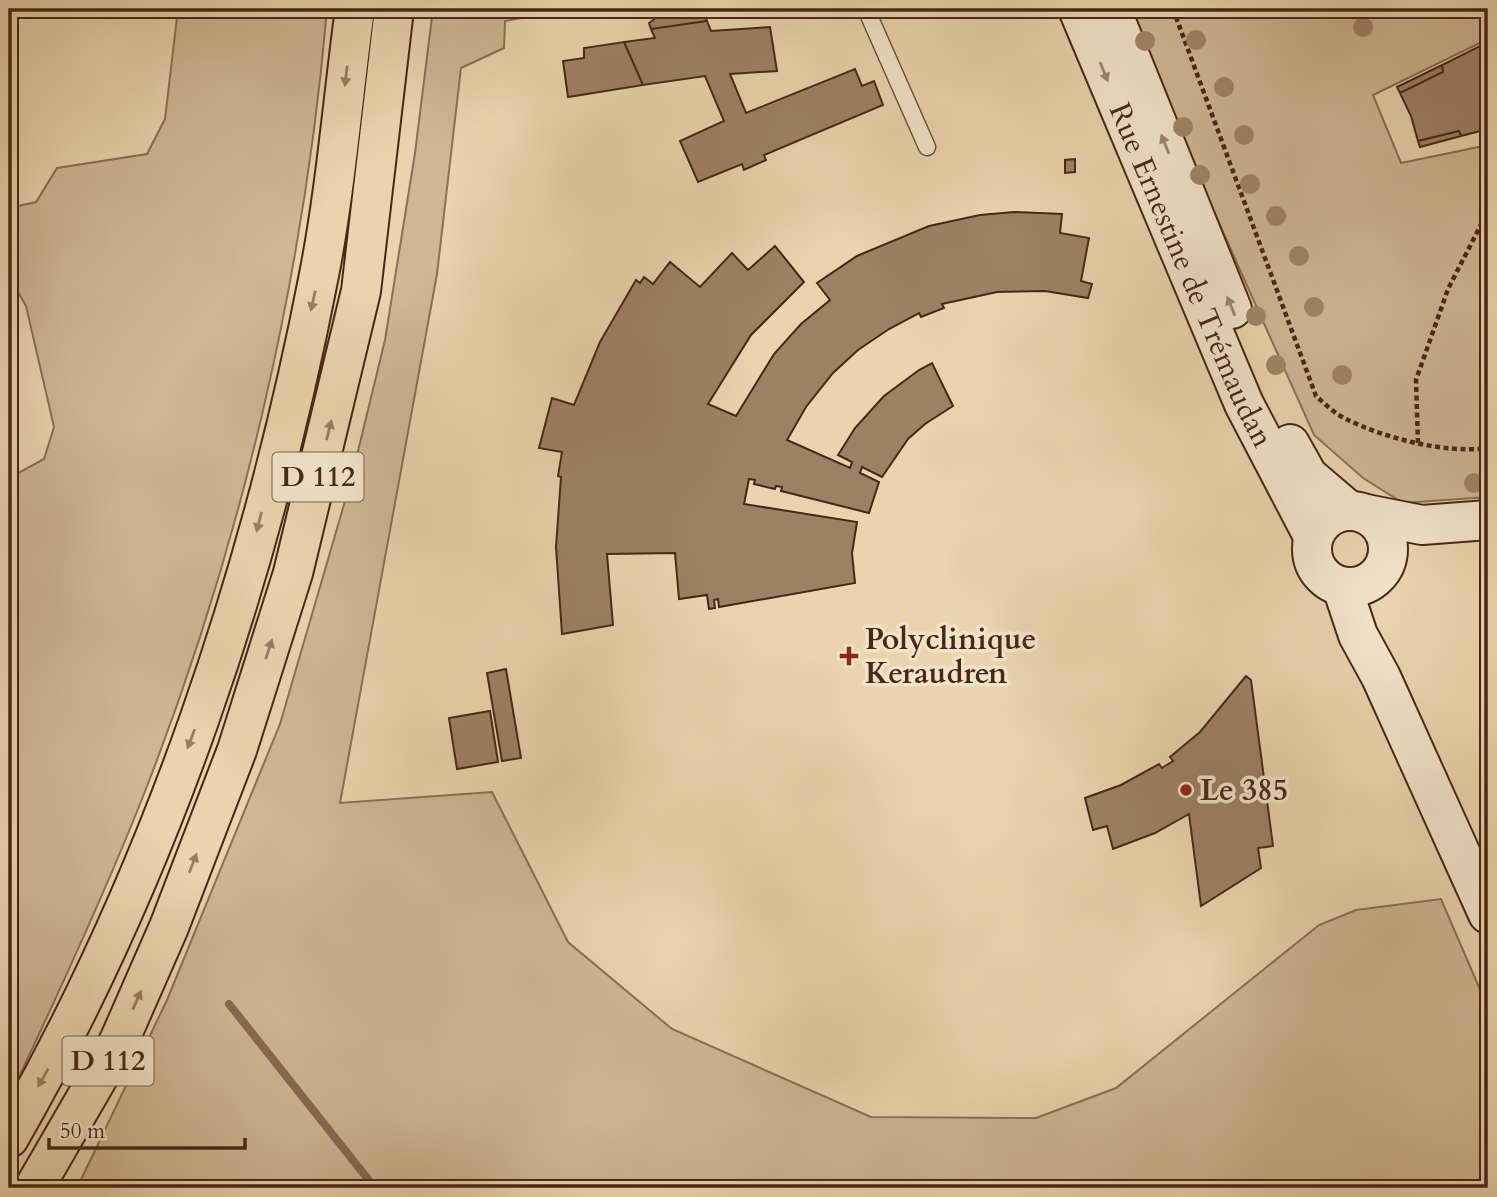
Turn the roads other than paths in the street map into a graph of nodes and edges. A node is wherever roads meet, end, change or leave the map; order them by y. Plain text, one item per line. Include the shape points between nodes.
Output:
1 (355, 9) edge
2 (394, 9) edge
3 (416, 9) edge
4 (866, 9) edge
5 (1078, 9) edge
6 (1111, 9) edge
7 (927, 147) dead end
8 (361, 291) junction
9 (1357, 512) junction
10 (1488, 521) edge
11 (1313, 536) junction
12 (1368, 574) junction
13 (1488, 914) edge
14 (9, 1138) edge
15 (34, 1188) edge

1 -> 14 highway, D 112 via 319,274 251,556 195,728 135,884 51,1065
2 - 8 highway, D 112
3 - 8 highway
4 - 7 lane
5 -> 11 street, Rue Ernestine de Trémaudan via 1244,404
9 -> 6 street, Rue Ernestine de Trémaudan via 1308,475 1295,456
15 -> 8 highway, D 112 via 119,1041 237,750 293,573
9 - 10 street via 1422,525
9 - 11 street via 1333,514
9 - 12 street via 1380,524 1388,539
10 - 12 street
11 - 12 street via 1311,548 1324,578
12 - 13 street via 1358,635

